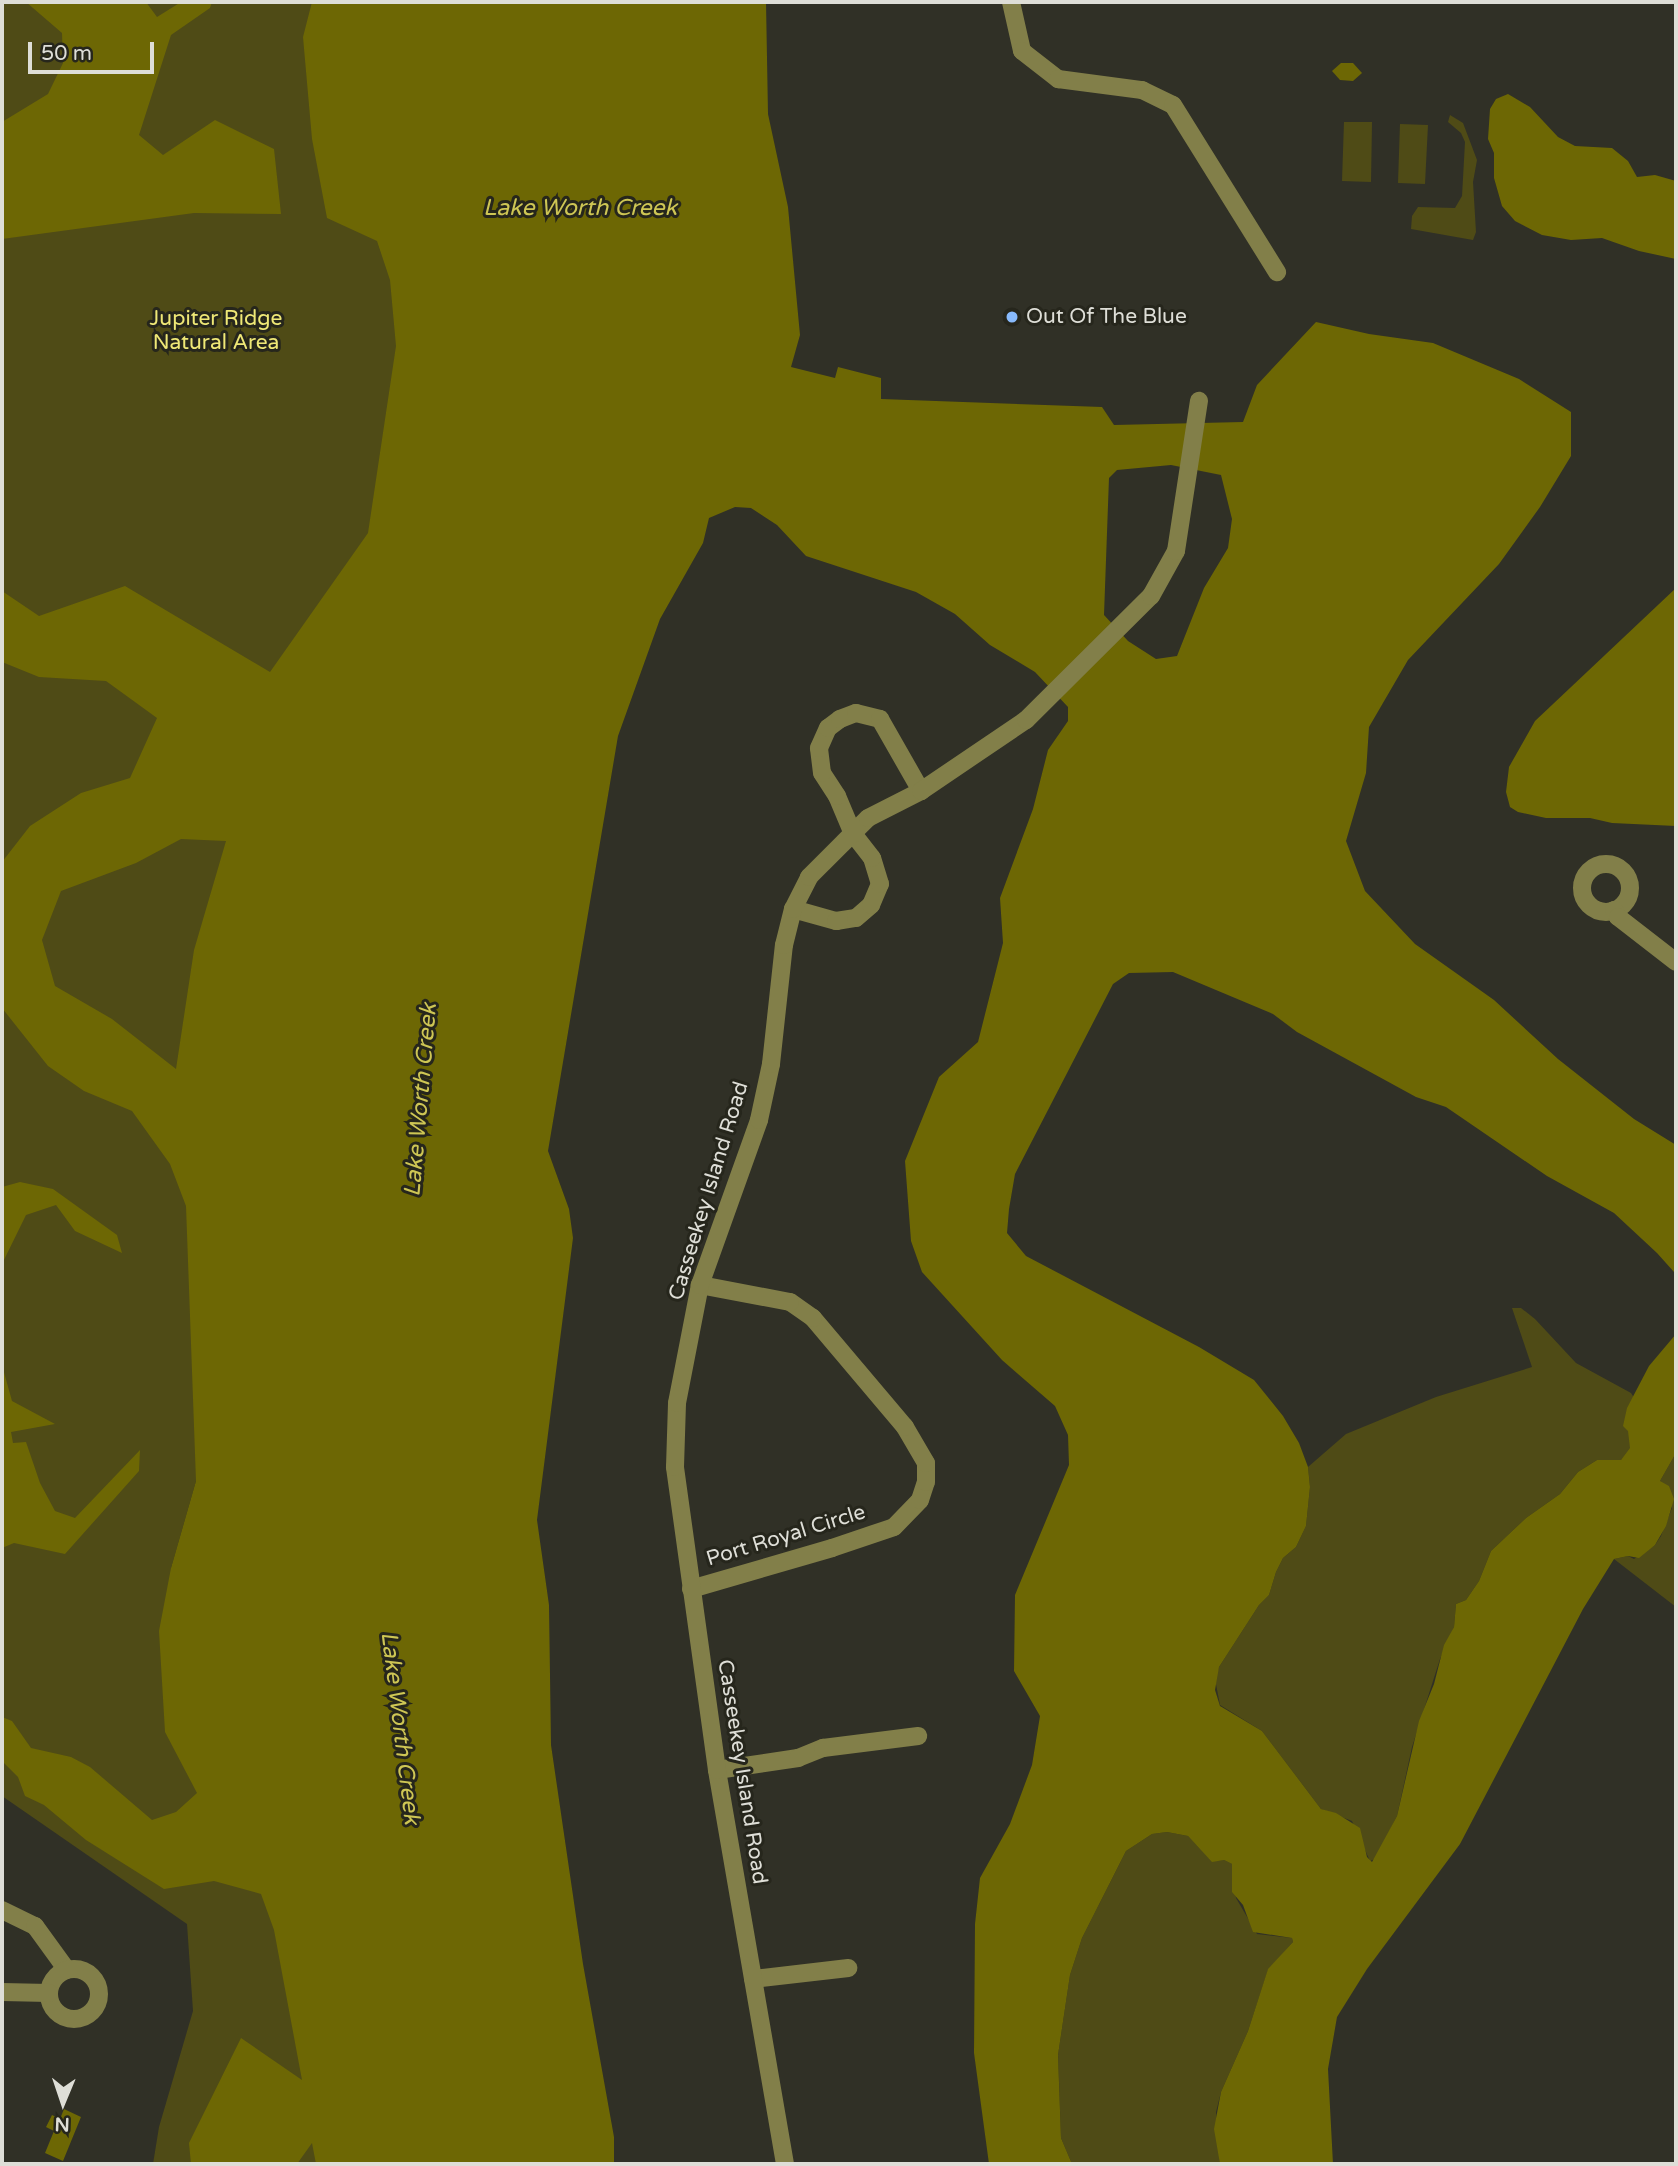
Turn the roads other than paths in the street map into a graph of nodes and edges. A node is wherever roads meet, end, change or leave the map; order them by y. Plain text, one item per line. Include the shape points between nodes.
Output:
1 (1011, 2) edge
2 (1277, 272) dead end
3 (1199, 401) dead end
4 (921, 791) junction
5 (853, 834) junction
6 (793, 909) junction
7 (1615, 910) dead end
8 (1676, 962) edge
9 (700, 1285) junction
10 (691, 1589) junction
11 (918, 1736) dead end
12 (717, 1770) junction
13 (2, 1910) edge
14 (848, 1968) dead end
15 (67, 1970) junction
16 (753, 1979) junction
17 (2, 1992) edge
18 (49, 1993) junction
19 (785, 2164) edge

1 - 2 street via 1022,51 1058,79 1142,90 1173,105
3 - 4 street, Casseekey Island Road via 1181,533 1168,569 1151,596 1026,720
4 - 5 street, Casseekey Island Road via 868,818
4 - 5 street via 880,719 856,713 840,719 828,728 819,748 822,773
5 - 6 street, Casseekey Island Road via 809,877
5 - 6 street via 872,858 880,884 871,905 856,918 835,921
6 - 9 street, Casseekey Island Road via 759,1120
7 - 8 street
9 - 10 street, Casseekey Island Road via 677,1403 675,1467
9 - 10 street, Port Royal Circle via 790,1302 813,1318 905,1427 926,1463 926,1482 920,1500 894,1527
10 - 12 street, Casseekey Island Road
11 - 12 street via 823,1748 797,1758
12 - 16 street, Casseekey Island Road
13 - 15 street via 35,1926
14 - 16 street
15 - 18 street via 53,1980
15 - 18 street via 86,1972 96,1983 99,1997 93,2010 81,2018 63,2016 52,2005
16 - 19 street, Casseekey Island Road
17 - 18 street

